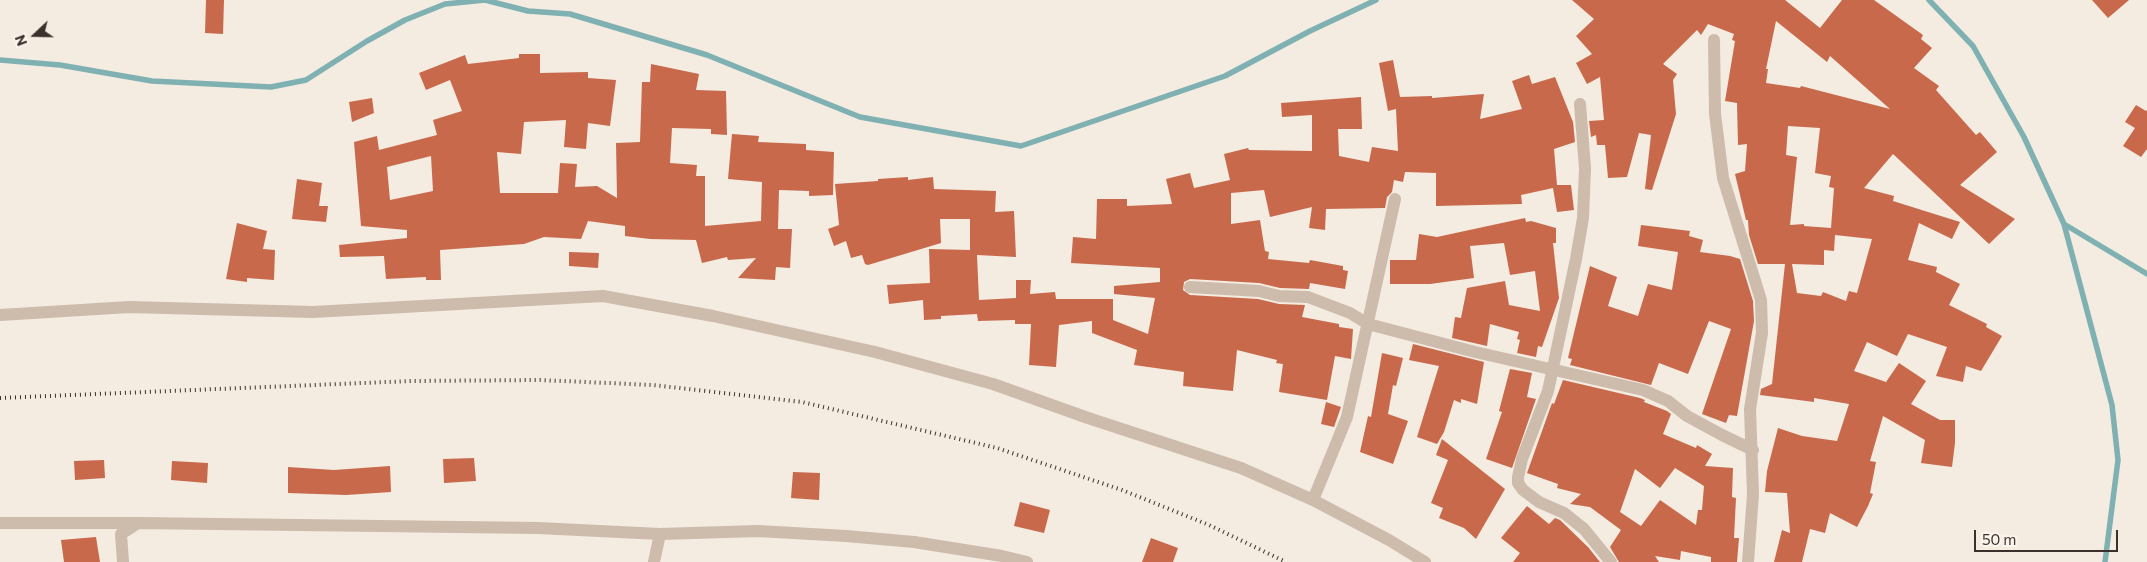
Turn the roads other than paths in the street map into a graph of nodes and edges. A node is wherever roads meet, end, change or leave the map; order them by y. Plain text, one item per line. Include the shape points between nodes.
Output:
1 (1714, 40) dead end
2 (1580, 104) dead end
3 (1395, 199) dead end
4 (1190, 287) dead end
5 (0, 315) edge
6 (1368, 324) junction
7 (1553, 368) junction
8 (1753, 450) junction
9 (1313, 500) junction
10 (0, 523) edge
11 (138, 523) junction
12 (660, 534) junction
13 (1001, 559) edge
14 (123, 562) edge
15 (654, 562) edge
16 (1027, 562) edge
17 (1425, 562) edge
18 (1611, 562) edge
19 (1748, 562) edge

1 - 8 street via 1715,114 1723,178 1761,300 1762,333 1750,410
2 - 7 street via 1586,168 1583,218
3 - 6 street
4 - 6 street via 1308,297 1350,313
5 - 9 street via 129,307 313,312 603,296 713,316 875,352 993,384 1241,468
6 - 7 street
6 - 9 street via 1347,417
7 - 8 street via 1643,390 1668,401 1722,436
7 - 18 street via 1548,391 1522,458 1518,483 1539,502 1564,514 1584,529
8 - 19 street
9 - 17 street
10 - 11 street
11 - 12 street via 538,528
11 - 14 street via 121,534
12 - 13 street via 758,532 846,536 914,542
12 - 15 street
13 - 16 street

